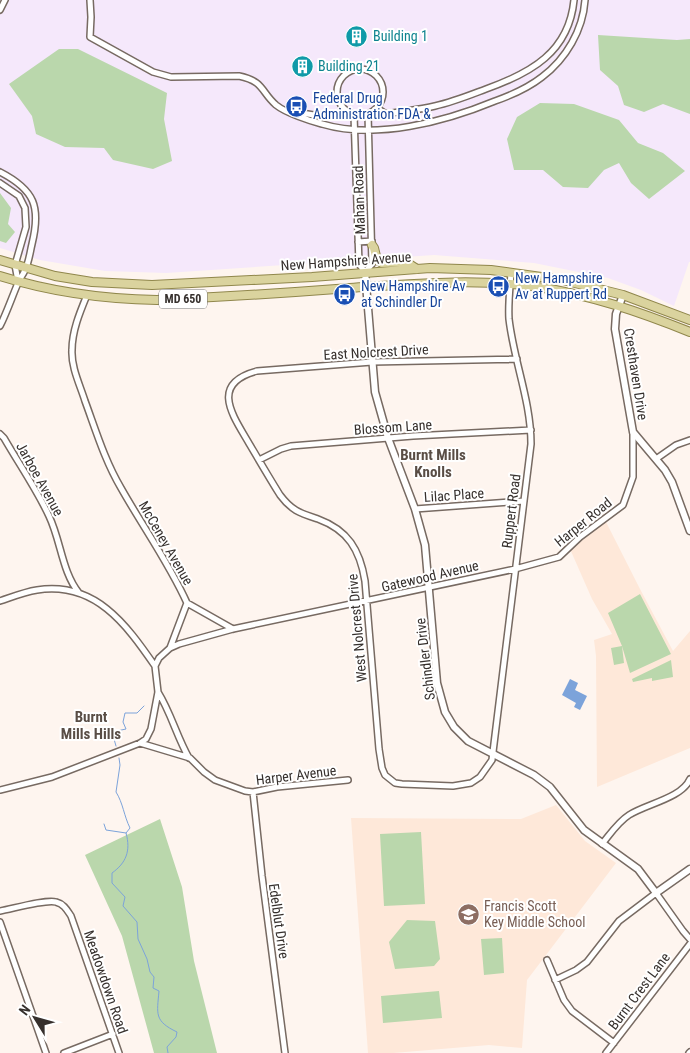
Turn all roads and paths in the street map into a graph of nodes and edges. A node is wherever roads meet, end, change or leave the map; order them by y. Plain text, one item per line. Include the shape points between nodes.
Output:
1 (5, 0) edge
2 (90, 0) edge
3 (574, 0) edge
4 (586, 0) edge
5 (0, 10) edge
6 (377, 108) junction
7 (345, 110) junction
8 (286, 111) junction
9 (368, 114) junction
10 (354, 115) junction
11 (355, 130) junction
12 (368, 130) junction
13 (0, 172) edge
14 (0, 183) edge
15 (358, 242) junction
16 (372, 243) junction
17 (0, 260) edge
18 (15, 265) junction
19 (26, 268) junction
20 (417, 269) junction
21 (365, 272) junction
22 (511, 273) junction
23 (0, 276) edge
24 (18, 281) junction
25 (510, 284) junction
26 (367, 287) junction
27 (87, 295) junction
28 (623, 295) junction
29 (619, 305) junction
30 (690, 320) edge
31 (0, 326) edge
32 (690, 332) edge
33 (517, 359) junction
34 (372, 362) junction
35 (238, 379) joint
36 (531, 430) junction
37 (633, 432) junction
38 (0, 434) edge
39 (388, 438) junction
40 (690, 440) edge
41 (656, 459) junction
42 (259, 460) junction
43 (524, 501) junction
44 (415, 509) junction
45 (690, 531) edge
46 (515, 569) junction
47 (429, 588) junction
48 (79, 593) junction
49 (366, 601) junction
50 (0, 602) edge
51 (187, 604) junction
52 (233, 629) junction
53 (170, 648) junction
54 (155, 666) junction
55 (158, 692) junction
56 (140, 743) junction
57 (492, 753) junction
58 (190, 758) junction
59 (690, 779) edge
60 (348, 780) dead end
61 (0, 790) edge
62 (253, 792) junction
63 (602, 844) junction
64 (690, 869) edge
65 (656, 892) junction
66 (0, 911) edge
67 (0, 922) edge
68 (690, 939) edge
69 (690, 944) edge
70 (547, 960) dead end
71 (555, 980) junction
72 (113, 1034) junction
73 (614, 1043) junction
74 (46, 1053) edge
75 (64, 1053) edge
76 (119, 1053) edge
77 (285, 1053) edge
78 (606, 1053) edge

1 - 5 street
2 - 8 street via 90,37 153,72 171,77 239,76 250,79
3 - 6 street via 568,26 556,47 524,74 435,106 386,114
4 - 12 street via 581,22 567,50 550,71 532,85 450,117 411,126
6 - 7 street via 383,94 380,81 368,70 357,68 346,74 339,85 338,95
6 - 9 street
7 - 8 street via 332,116
7 - 10 street
8 - 11 street via 321,124
9 - 10 street
9 - 12 street, Mahan Road
10 - 11 street, Mahan Road
11 - 12 street
11 - 15 street, Mahan Road
12 - 16 street, Mahan Road
13 - 19 street via 21,184 35,209 37,223
14 - 18 street via 19,196 25,208 26,227
15 - 16 street
15 - 21 street, Mahan Road via 359,264
16 - 20 main road via 377,260 382,263 406,262
16 - 21 street, Mahan Road via 372,264
17 - 18 main road, New Hampshire Avenue / MD 650
18 - 19 main road, New Hampshire Avenue / MD 650
18 - 24 street
19 - 21 main road, New Hampshire Avenue / MD 650 via 92,282 152,285
19 - 24 street
20 - 21 main road, New Hampshire Avenue / MD 650
20 - 22 main road, New Hampshire Avenue / MD 650 via 466,268
21 - 26 street, Schindler Drive
22 - 25 street, Ruppert Road
22 - 28 main road, New Hampshire Avenue / MD 650 via 563,280
23 - 24 main road, New Hampshire Avenue / MD 650
24 - 27 main road, New Hampshire Avenue / MD 650
24 - 31 street
25 - 26 main road, New Hampshire Avenue / MD 650 via 445,282
25 - 29 main road, New Hampshire Avenue / MD 650 via 563,291
25 - 33 street, Ruppert Road via 509,319
26 - 27 main road, New Hampshire Avenue / MD 650 via 157,300
26 - 34 street, Schindler Drive
27 - 51 street, McCeney Avenue via 72,342 76,374 110,469 168,564
28 - 29 street, Cresthaven Drive
28 - 30 main road, New Hampshire Avenue / MD 650
29 - 32 main road, New Hampshire Avenue / MD 650
29 - 37 street, Cresthaven Drive via 615,330
33 - 34 street, East Nolcrest Drive
33 - 36 street, Ruppert Road
34 - 35 street, East Nolcrest Drive via 257,371 243,374
34 - 39 street, Schindler Drive via 375,392
35 - 42 street, West Nolcrest Drive via 228,395 230,412
36 - 39 street, Blossom Lane
36 - 43 street, Ruppert Road
37 - 41 street, Cresthaven Drive
37 - 46 street, Harper Road via 633,478 623,505 559,557
38 - 48 street, Jarboe Avenue via 49,516
39 - 42 street, Blossom Lane via 291,446
39 - 44 street, Schindler Drive
40 - 41 street
41 - 45 street, Cresthaven Drive via 672,482
42 - 49 street, West Nolcrest Drive via 289,506 332,525 352,543 362,563
43 - 44 street, Lilac Place
43 - 46 street, Ruppert Road
44 - 47 street, Schindler Drive via 425,545
46 - 47 street, Gatewood Avenue
46 - 57 street, Ruppert Road
47 - 49 street, Gatewood Avenue
47 - 57 street, Schindler Drive via 437,683 445,712 463,737
48 - 50 street via 36,590
48 - 54 street via 97,601 123,623
49 - 52 street, Gatewood Avenue
49 - 57 street, West Nolcrest Drive via 379,749 385,775 402,784 454,786 471,783 487,769
51 - 52 street
51 - 53 street, McCeney Avenue
52 - 53 street, Gatewood Avenue
53 - 54 street, McCeney Avenue
54 - 55 street
55 - 56 street via 151,729
55 - 58 street
56 - 58 street, Harper Avenue
56 - 61 street via 52,777
57 - 63 street, Schindler Drive via 534,774 550,787 584,830
58 - 62 street, Harper Avenue via 215,780
59 - 63 street via 688,785 676,793 620,821
60 - 62 street, Harper Avenue
62 - 77 street, Edelblut Drive
63 - 65 street, Schindler Drive via 638,869
64 - 65 street
65 - 68 street, Schindler Drive
65 - 71 street via 619,921 587,962
66 - 72 street, Meadowdown Road via 47,902 65,907
67 - 74 street
69 - 73 street, Burnt Crest Lane
70 - 71 street
71 - 73 street via 572,1011
72 - 75 street
72 - 76 street, Meadowdown Road
73 - 78 street, Burnt Crest Lane

